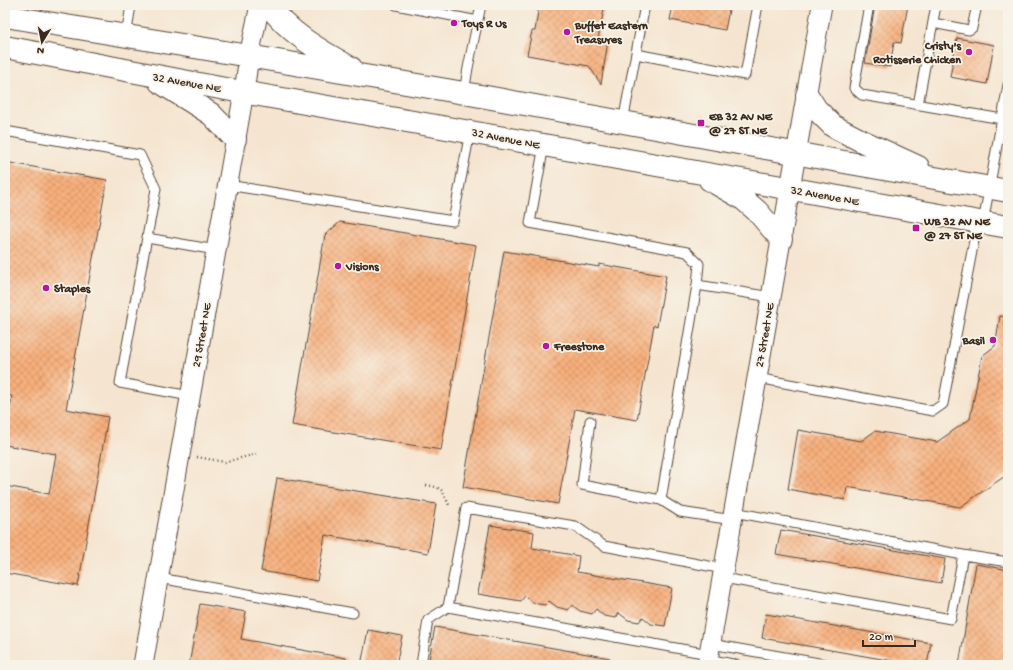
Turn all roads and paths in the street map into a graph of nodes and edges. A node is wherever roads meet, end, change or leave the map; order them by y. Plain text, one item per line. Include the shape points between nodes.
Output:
1 (131, 5) edge
2 (260, 5) edge
3 (269, 5) edge
4 (396, 5) edge
5 (481, 5) edge
6 (645, 5) edge
7 (758, 5) edge
8 (822, 5) edge
9 (869, 5) edge
10 (936, 5) edge
11 (976, 5) edge
12 (5, 16) edge
13 (478, 21) junction
14 (933, 24) junction
15 (126, 37) junction
16 (5, 47) edge
17 (636, 54) junction
18 (249, 56) junction
19 (148, 75) junction
20 (362, 75) junction
21 (1008, 85) edge
22 (244, 92) junction
23 (464, 93) junction
24 (806, 95) junction
25 (918, 105) junction
26 (1005, 120) edge
27 (624, 122) junction
28 (5, 131) edge
29 (470, 131) junction
30 (235, 139) junction
31 (544, 145) junction
32 (796, 153) junction
33 (697, 172) junction
34 (949, 180) junction
35 (227, 185) junction
36 (790, 189) junction
37 (999, 189) edge
38 (983, 222) junction
39 (1008, 227) edge
40 (147, 238) junction
41 (781, 239) junction
42 (216, 250) junction
43 (697, 285) junction
44 (771, 297) junction
45 (757, 378) junction
46 (190, 396) junction
47 (590, 421) dead end
48 (180, 454) junction
49 (256, 454) dead end
50 (426, 485) dead end
51 (661, 500) junction
52 (450, 507) dead end
53 (733, 516) junction
54 (963, 555) junction
55 (1008, 562) edge
56 (724, 573) junction
57 (159, 578) junction
58 (448, 606) junction
59 (353, 613) dead end
60 (709, 656) edge
61 (143, 665) edge
62 (421, 665) edge
63 (737, 665) edge
64 (830, 665) edge

1 - 15 lane
2 - 18 street, 29 Street NE
3 - 20 main road via 288,27 310,44
4 - 13 lane
5 - 13 lane
6 - 17 lane
7 - 17 lane via 745,75
8 - 24 street, 27 Street NE
9 - 25 lane via 854,88 862,95
10 - 14 lane
11 - 14 lane via 972,28 969,30
12 - 15 main road
13 - 23 lane
14 - 25 lane
15 - 18 main road
16 - 19 main road, 32 Avenue NE
17 - 27 lane
18 - 20 main road
18 - 22 street, 29 Street NE
19 - 22 main road, 32 Avenue NE
19 - 30 main road via 207,111
20 - 23 main road
21 - 26 lane
22 - 29 main road, 32 Avenue NE
22 - 30 street, 29 Street NE
23 - 27 main road
24 - 32 street, 27 Street NE
24 - 34 main road via 833,126
25 - 26 lane
26 - 37 lane
27 - 32 main road
28 - 40 lane via 140,155 156,189
29 - 31 main road, 32 Avenue NE
29 - 35 lane via 453,221
30 - 35 street, 29 Street NE
31 - 33 main road, 32 Avenue NE
31 - 43 lane via 530,223 687,252 699,264
32 - 34 main road
32 - 36 street, 27 Street NE
33 - 36 main road, 32 Avenue NE
33 - 41 main road via 742,198
34 - 37 main road
35 - 42 street, 29 Street NE
36 - 38 main road, 32 Avenue NE
36 - 41 street, 27 Street NE
37 - 38 lane
38 - 39 main road, 32 Avenue NE
38 - 45 lane via 976,230 943,404 933,411
40 - 42 lane
40 - 46 lane via 120,383
41 - 44 street, 27 Street NE
42 - 46 street, 29 Street NE
43 - 44 lane
43 - 51 lane
44 - 45 street, 27 Street NE
45 - 53 street, 27 Street NE
46 - 48 street, 29 Street NE
47 - 51 lane via 582,485
48 - 49 path via 225,462
48 - 57 street, 29 Street NE
50 - 52 path via 437,486 444,492
51 - 53 lane via 680,512
53 - 54 lane
53 - 56 street, 27 Street NE
54 - 55 lane
54 - 56 lane via 951,619
56 - 58 lane via 604,546 575,526 466,508
56 - 60 street, 27 Street NE
57 - 59 lane
57 - 61 street, 29 Street NE
58 - 60 lane
58 - 62 lane via 428,620
60 - 63 lane
60 - 64 lane

